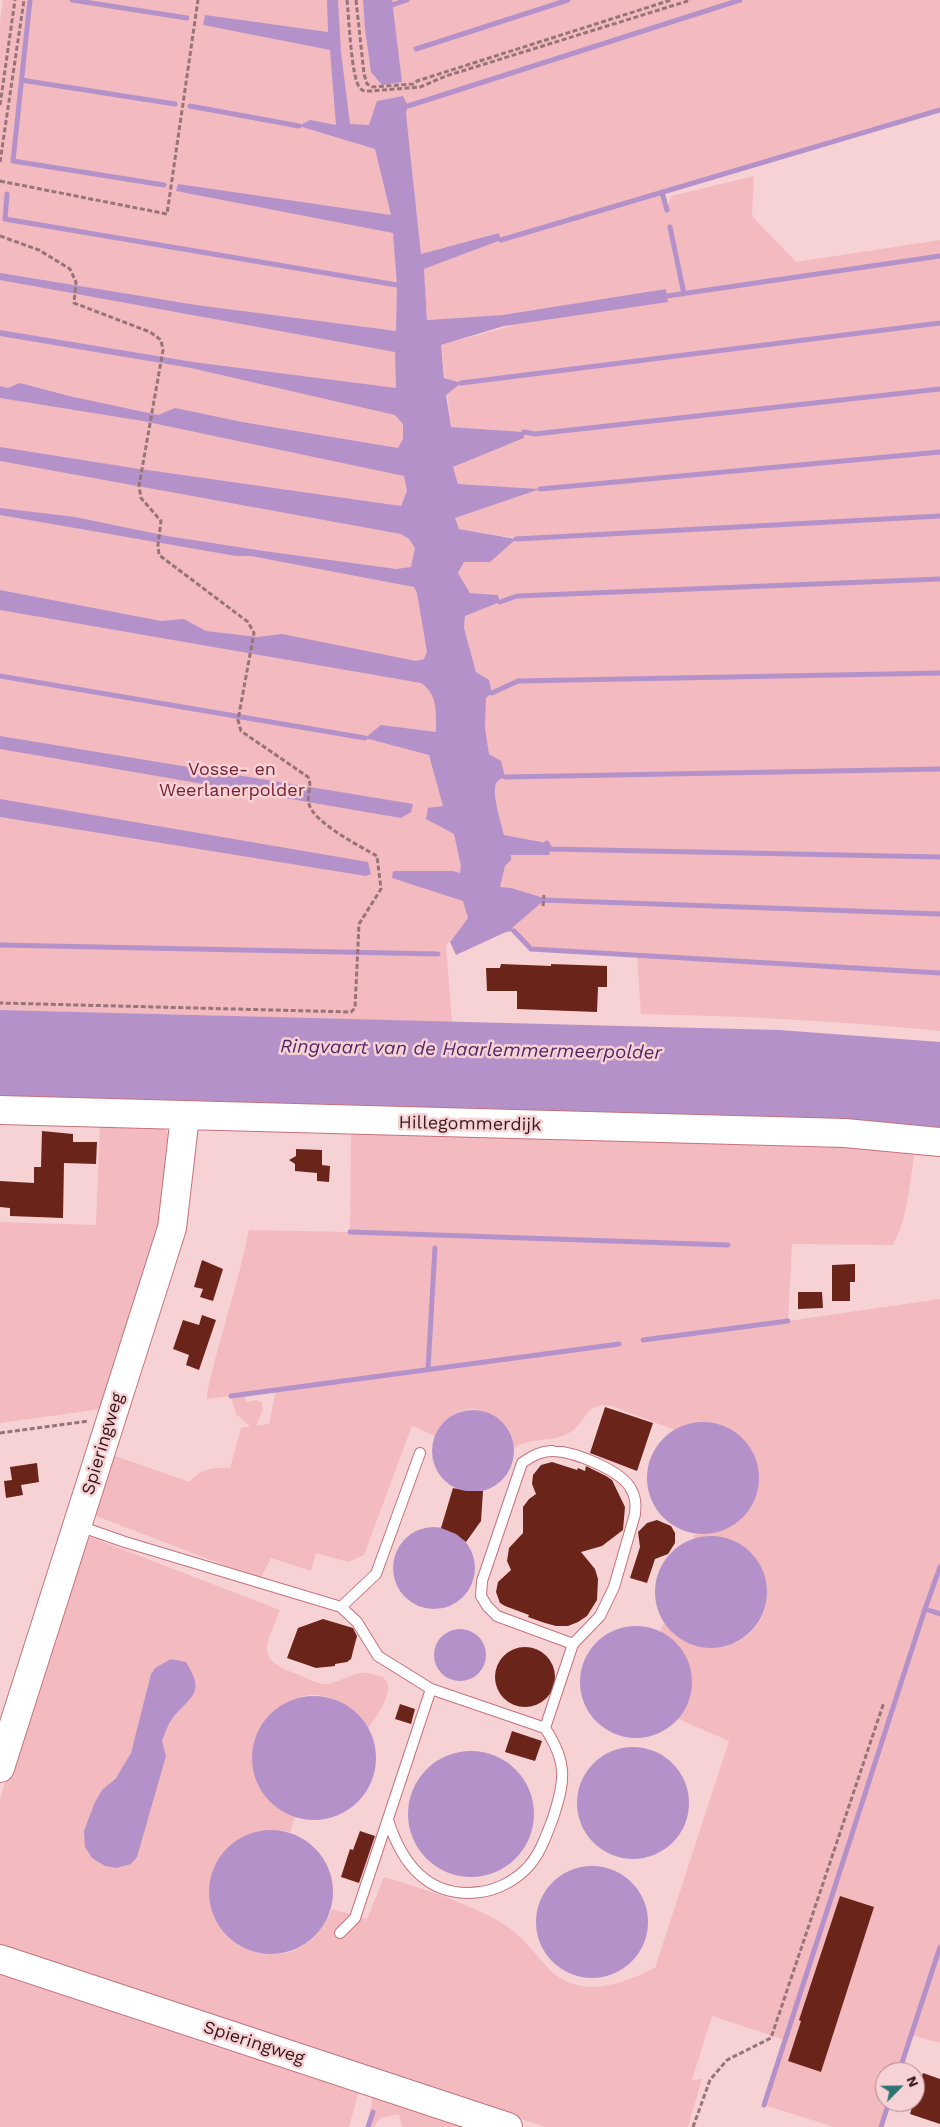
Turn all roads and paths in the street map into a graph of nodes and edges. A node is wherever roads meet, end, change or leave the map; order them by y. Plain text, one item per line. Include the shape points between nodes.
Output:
1 (16, 0) edge
2 (24, 0) edge
3 (198, 0) edge
4 (347, 0) edge
5 (356, 0) edge
6 (671, 0) edge
7 (691, 0) edge
8 (0, 105) edge
9 (0, 162) edge
10 (0, 181) edge
11 (0, 236) edge
12 (544, 895) dead end
13 (543, 906) dead end
14 (0, 1003) edge
15 (0, 1110) edge
16 (185, 1116) junction
17 (940, 1142) edge
18 (84, 1422) dead end
19 (0, 1433) edge
20 (420, 1453) dead end
21 (78, 1526) junction
22 (341, 1607) junction
23 (573, 1644) junction
24 (431, 1689) junction
25 (884, 1702) dead end
26 (545, 1728) junction
27 (0, 1768) edge
28 (388, 1820) junction
29 (340, 1932) dead end
30 (0, 1959) edge
31 (508, 2127) edge
32 (693, 2127) edge

1 - 8 path
2 - 9 path
3 - 10 path via 167,214
4 - 7 path via 355,75 364,91 420,87 446,76
5 - 6 path via 364,74 373,87 413,84
11 - 14 path via 39,250 70,269 76,282 74,303 150,332 162,340 164,350 139,486 141,498 161,521 159,555 248,622 254,633 238,720 240,731 308,777 311,784 308,802 314,814 358,846 378,856 381,889 359,924 355,1008 351,1012
12 - 13 path
15 - 16 street, Hillegommerdijk
16 - 17 street, Hillegommerdijk via 845,1133
16 - 21 street, Spieringweg via 172,1228
18 - 19 path, Spieringweg
20 - 22 lane via 376,1574
21 - 22 lane
21 - 27 street, Spieringweg
22 - 24 lane via 357,1622 378,1656
23 - 23 lane via 600,1616 614,1587 636,1503 632,1490 616,1473 569,1453 553,1450 541,1452 522,1463 482,1581 481,1596 497,1616
23 - 26 lane
24 - 26 lane
24 - 28 lane
25 - 32 path via 771,2038 727,2060 710,2080
26 - 28 lane via 559,1754 562,1790 545,1840 535,1857 526,1869 500,1887 465,1894 450,1893 435,1886 409,1864
28 - 29 lane via 355,1918
30 - 31 street, Spieringweg

